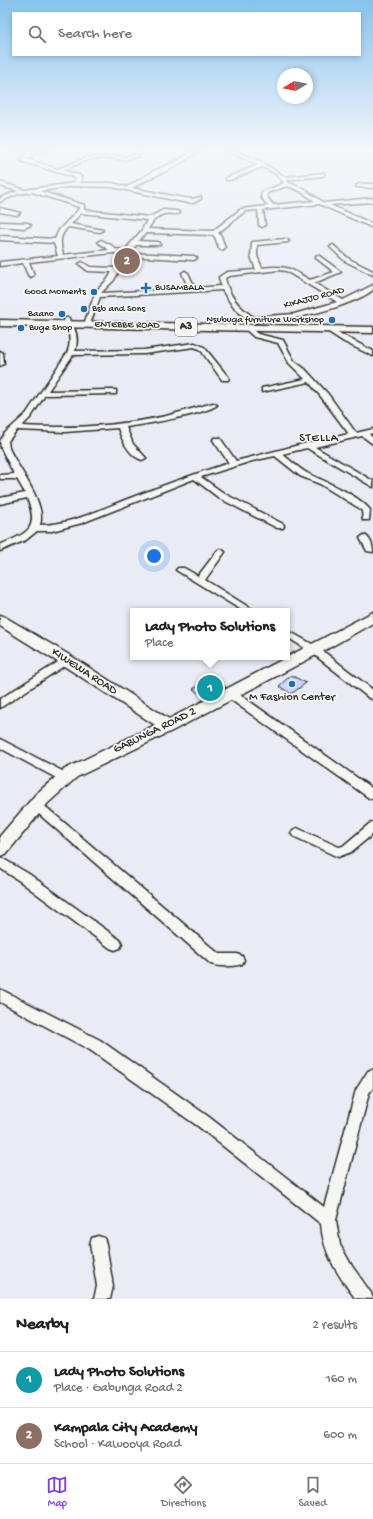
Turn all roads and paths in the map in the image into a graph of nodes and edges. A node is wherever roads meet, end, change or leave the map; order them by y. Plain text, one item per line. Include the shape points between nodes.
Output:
1 (0, 210) edge
2 (80, 210) joint
3 (250, 210) edge
4 (260, 210) edge
5 (336, 210) edge
6 (163, 212) joint
7 (16, 213) dead end
8 (177, 213) dead end
9 (151, 219) junction
10 (0, 224) edge
11 (28, 224) dead end
12 (66, 225) junction
13 (262, 225) dead end
14 (373, 226) edge
15 (100, 230) dead end
16 (144, 231) junction
17 (214, 233) junction
18 (0, 238) edge
19 (286, 241) dead end
20 (58, 242) junction
21 (101, 242) dead end
22 (135, 243) junction
23 (158, 244) dead end
24 (333, 247) dead end
25 (222, 248) dead end
26 (113, 251) junction
27 (126, 253) junction
28 (61, 257) junction
29 (318, 257) dead end
30 (194, 258) dead end
31 (25, 260) junction
32 (0, 264) edge
33 (82, 264) dead end
34 (116, 270) junction
35 (260, 270) junction
36 (185, 273) dead end
37 (373, 273) edge
38 (31, 275) dead end
39 (310, 282) junction
40 (373, 287) edge
41 (224, 288) junction
42 (193, 290) junction
43 (97, 295) junction
44 (342, 302) junction
45 (0, 319) edge
46 (66, 322) junction
47 (88, 322) junction
48 (251, 322) junction
49 (0, 323) edge
50 (373, 326) edge
51 (329, 330) junction
52 (373, 330) edge
53 (0, 352) edge
54 (70, 353) junction
55 (373, 354) edge
56 (0, 364) edge
57 (225, 378) dead end
58 (310, 380) junction
59 (265, 390) dead end
60 (113, 392) dead end
61 (43, 393) junction
62 (213, 405) dead end
63 (119, 425) junction
64 (16, 428) junction
65 (373, 431) edge
66 (363, 433) junction
67 (4, 434) edge
68 (354, 435) junction
69 (217, 440) dead end
70 (373, 442) edge
71 (307, 445) junction
72 (276, 453) junction
73 (142, 458) dead end
74 (234, 464) junction
75 (19, 476) junction
76 (195, 476) junction
77 (0, 477) edge
78 (373, 485) edge
79 (29, 495) junction
80 (0, 501) edge
81 (366, 518) dead end
82 (280, 526) dead end
83 (35, 528) junction
84 (364, 538) dead end
85 (0, 548) edge
86 (373, 549) edge
87 (221, 552) dead end
88 (181, 570) dead end
89 (200, 581) junction
90 (245, 608) edge
91 (373, 617) edge
92 (0, 620) edge
93 (290, 635) edge
94 (315, 650) junction
95 (66, 660) junction
96 (231, 694) junction
97 (373, 695) edge
98 (0, 704) edge
99 (168, 726) junction
100 (0, 743) edge
101 (64, 777) junction
102 (373, 794) edge
103 (36, 805) junction
104 (373, 826) edge
105 (297, 833) dead end
106 (0, 849) edge
107 (0, 862) edge
108 (115, 944) dead end
109 (237, 960) dead end
110 (0, 995) edge
111 (373, 1076) edge
112 (328, 1220) junction
113 (98, 1244) dead end
114 (102, 1299) edge
115 (366, 1299) edge

1 - 7 street
2 - 9 street via 118,212
2 - 12 street
3 - 17 street via 241,211
4 - 13 street
5 - 14 street
6 - 8 street
6 - 9 street
9 - 16 street
10 - 11 street
12 - 15 street
12 - 20 street
16 - 17 street
16 - 22 street
17 - 25 street via 218,236
18 - 20 street
19 - 35 street via 254,244 254,256
20 - 28 street
21 - 26 street
22 - 23 street
22 - 27 street
24 - 37 street via 348,260
26 - 27 street
26 - 28 street
27 - 30 street
27 - 34 street
28 - 31 street
29 - 39 street via 338,272
31 - 32 street
31 - 38 street
33 - 34 street via 88,269
34 - 43 street via 111,280
35 - 39 street via 286,269
35 - 41 street via 224,275
36 - 42 street
39 - 44 street
40 - 44 street, KIKAJJO ROAD
41 - 42 street
41 - 48 street via 226,294
42 - 43 street
43 - 47 street
44 - 48 street, KIKAJJO ROAD via 293,316
45 - 46 main road, ENTEBBE ROAD / A3
46 - 47 main road, ENTEBBE ROAD / A3
46 - 49 main road, ENTEBBE ROAD / A3
46 - 54 street via 70,325 73,337
47 - 48 main road, ENTEBBE ROAD / A3
48 - 50 main road, ENTEBBE ROAD / A3
48 - 51 main road, ENTEBBE ROAD / A3
48 - 58 street via 256,336 281,341 291,362
51 - 52 main road, ENTEBBE ROAD / A3
51 - 55 street
53 - 56 street
54 - 57 street via 144,352 195,345 202,348
54 - 61 street
58 - 59 street
58 - 68 street
60 - 61 street
61 - 64 street
62 - 63 street via 195,411
63 - 64 street via 53,430
63 - 73 street via 137,456
64 - 67 street
65 - 66 street
66 - 68 street
66 - 70 street
67 - 75 street via 4,451
68 - 71 street
69 - 74 street
71 - 72 street
71 - 78 street
72 - 74 street
72 - 81 street via 303,474 323,482 362,506 366,510
74 - 76 street
75 - 77 street
75 - 79 street
76 - 82 street via 222,496
76 - 83 street via 79,521 52,528
79 - 80 street
79 - 83 street via 36,517
83 - 85 street via 27,535
84 - 86 street via 370,549
87 - 89 street
88 - 89 street
89 - 90 street
91 - 94 street, GABUNGA ROAD 2
92 - 95 street, KIWEWA ROAD
93 - 94 street
94 - 96 street, GABUNGA ROAD 2
94 - 97 street
95 - 98 street
95 - 99 street, KIWEWA ROAD
96 - 99 street, GABUNGA ROAD 2
96 - 102 street
99 - 101 street, GABUNGA ROAD 2
100 - 101 street
101 - 103 street, GABUNGA ROAD 2
103 - 106 street, GABUNGA ROAD 2
103 - 109 street via 216,960
104 - 105 street via 346,849 338,852
107 - 108 street
110 - 112 street via 95,1045 204,1122
111 - 112 street via 363,1090
112 - 115 street via 330,1240 334,1249 353,1283
113 - 114 street via 105,1286

